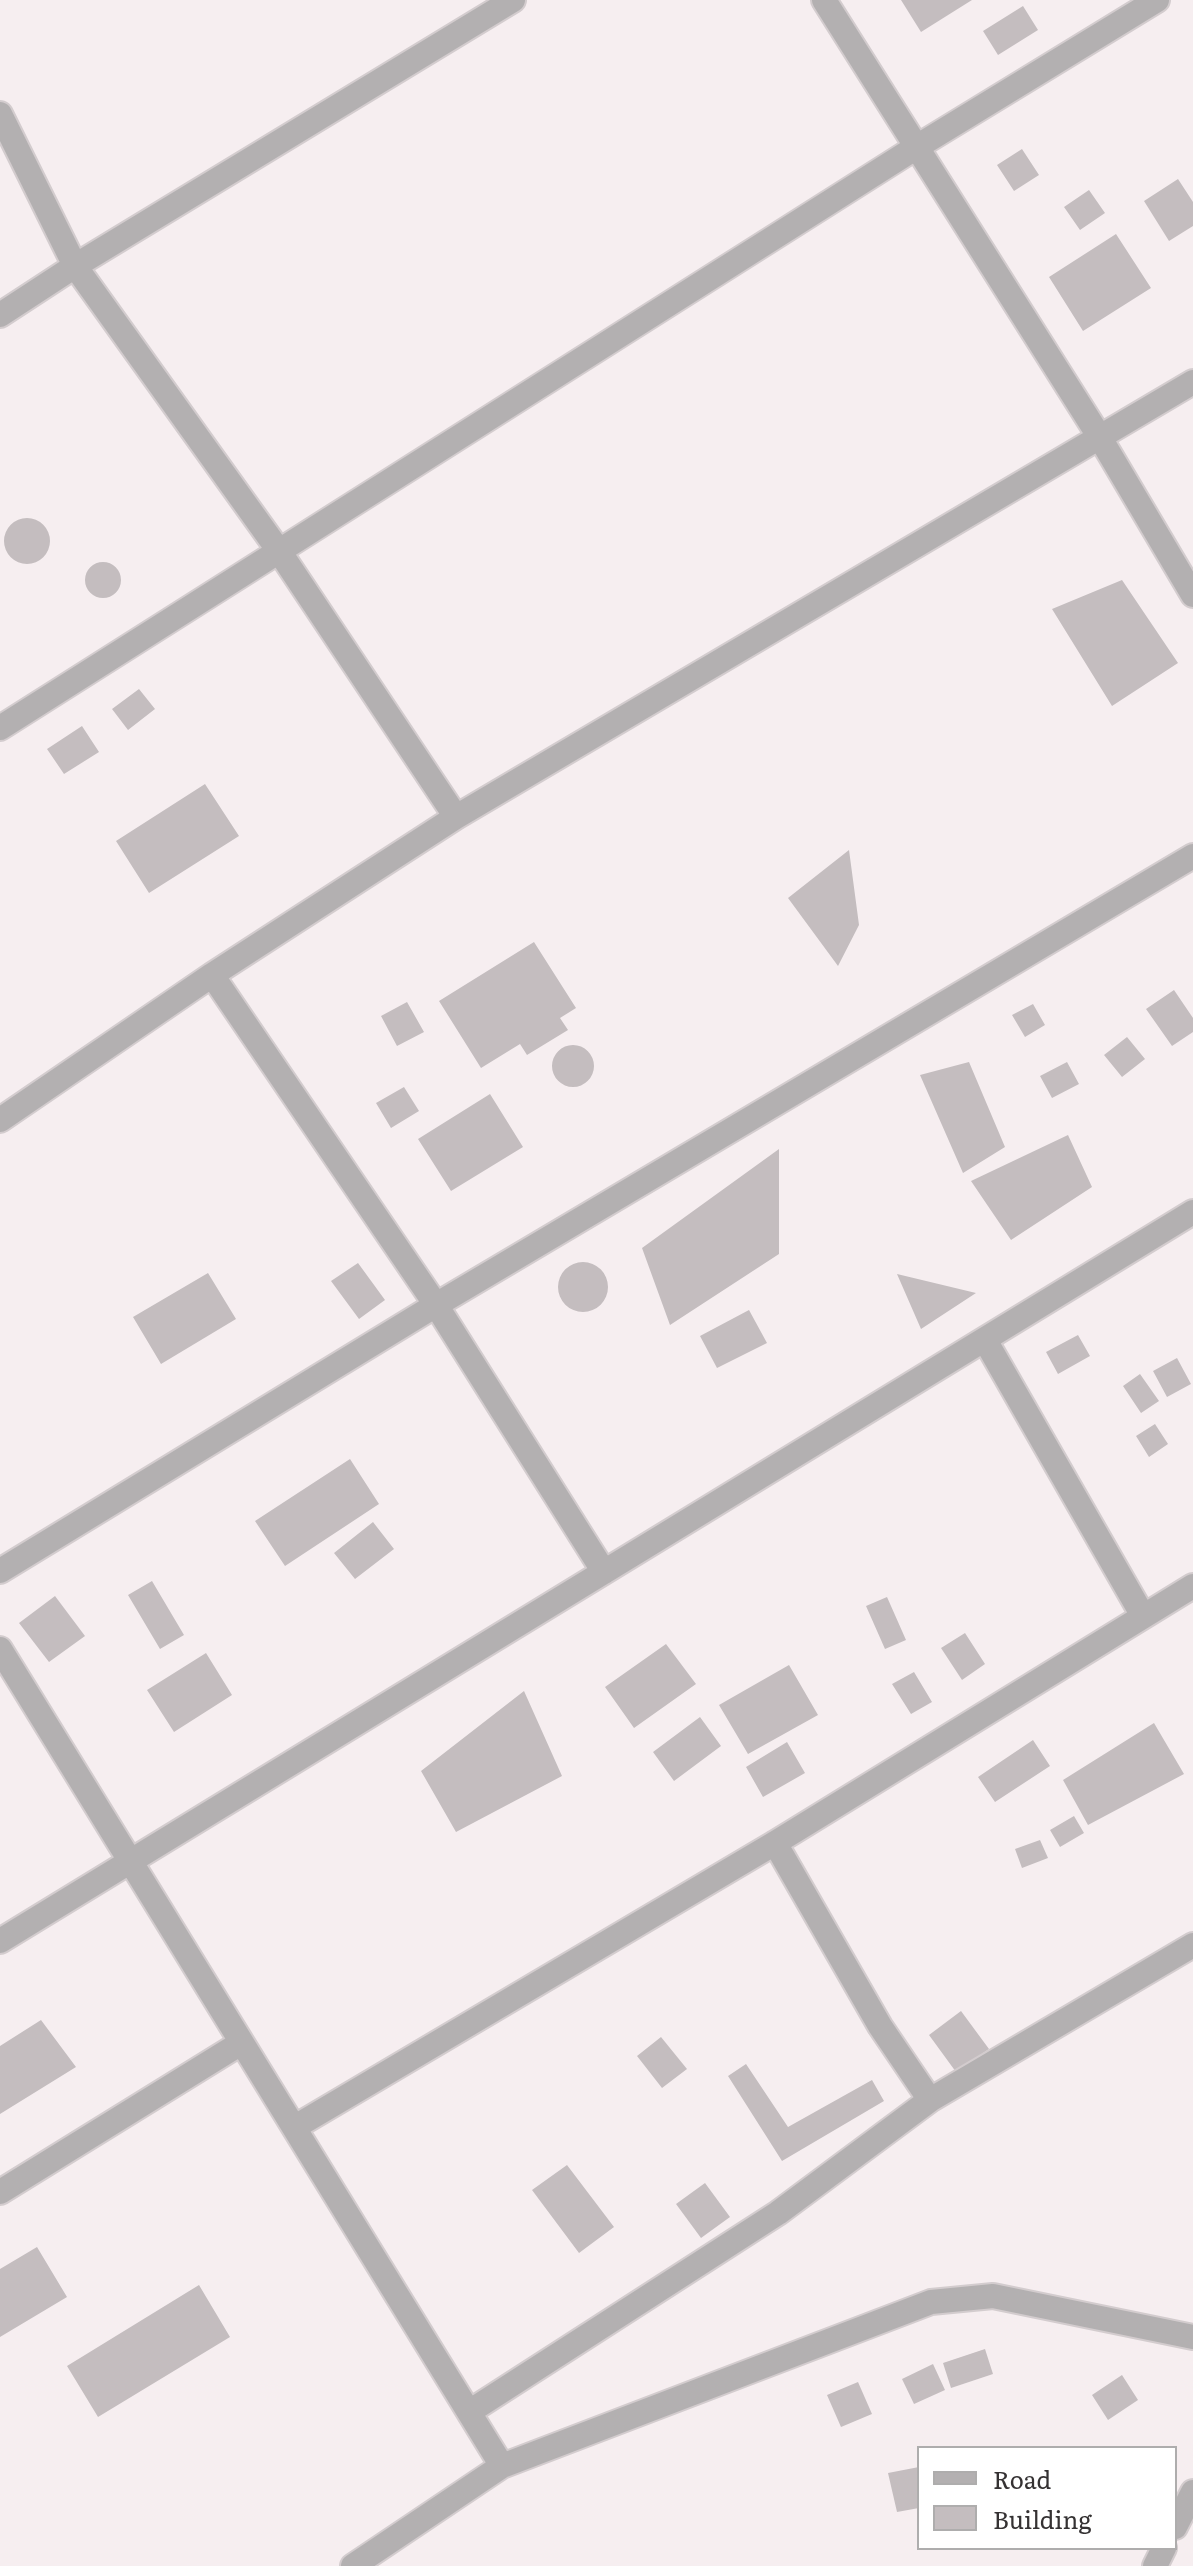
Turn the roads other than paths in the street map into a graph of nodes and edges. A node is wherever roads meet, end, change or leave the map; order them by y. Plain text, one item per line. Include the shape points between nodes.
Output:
1 (513, 0) edge
2 (824, 0) edge
3 (1157, 0) edge
4 (0, 114) edge
5 (915, 148) junction
6 (75, 266) junction
7 (0, 315) edge
8 (1193, 382) edge
9 (1099, 436) junction
10 (279, 551) junction
11 (1193, 595) edge
12 (0, 728) edge
13 (456, 817) junction
14 (1193, 856) edge
15 (212, 975) junction
16 (0, 1120) edge
17 (1193, 1212) edge
18 (436, 1305) junction
19 (985, 1340) junction
20 (0, 1571) edge
21 (604, 1572) junction
22 (1193, 1586) edge
23 (1143, 1616) junction
24 (0, 1649) edge
25 (775, 1843) junction
26 (129, 1862) junction
27 (0, 1941) edge
28 (1193, 1945) edge
29 (241, 2043) junction
30 (930, 2100) junction
31 (295, 2127) junction
32 (0, 2192) edge
33 (1193, 2337) edge
34 (469, 2412) junction
35 (502, 2466) junction
36 (1193, 2492) edge
37 (1177, 2523) edge
38 (353, 2566) edge

1 - 6 street
2 - 5 street
3 - 5 street
4 - 6 street
5 - 9 street
5 - 10 street
6 - 7 street
6 - 10 street
8 - 9 street
9 - 11 street
9 - 13 street
10 - 12 street
10 - 13 street
13 - 15 street
14 - 18 street
15 - 16 street
15 - 18 street
17 - 19 street
18 - 20 street
18 - 21 street
19 - 21 street
19 - 23 street
21 - 26 street
22 - 23 street
23 - 25 street
24 - 26 street
25 - 30 street via 880,2026
25 - 31 street
26 - 27 street
26 - 29 street
28 - 30 street
29 - 31 street
29 - 32 street
30 - 34 street via 778,2213
31 - 34 street
33 - 35 street via 993,2296 931,2302
34 - 35 street
35 - 38 street
36 - 37 street

